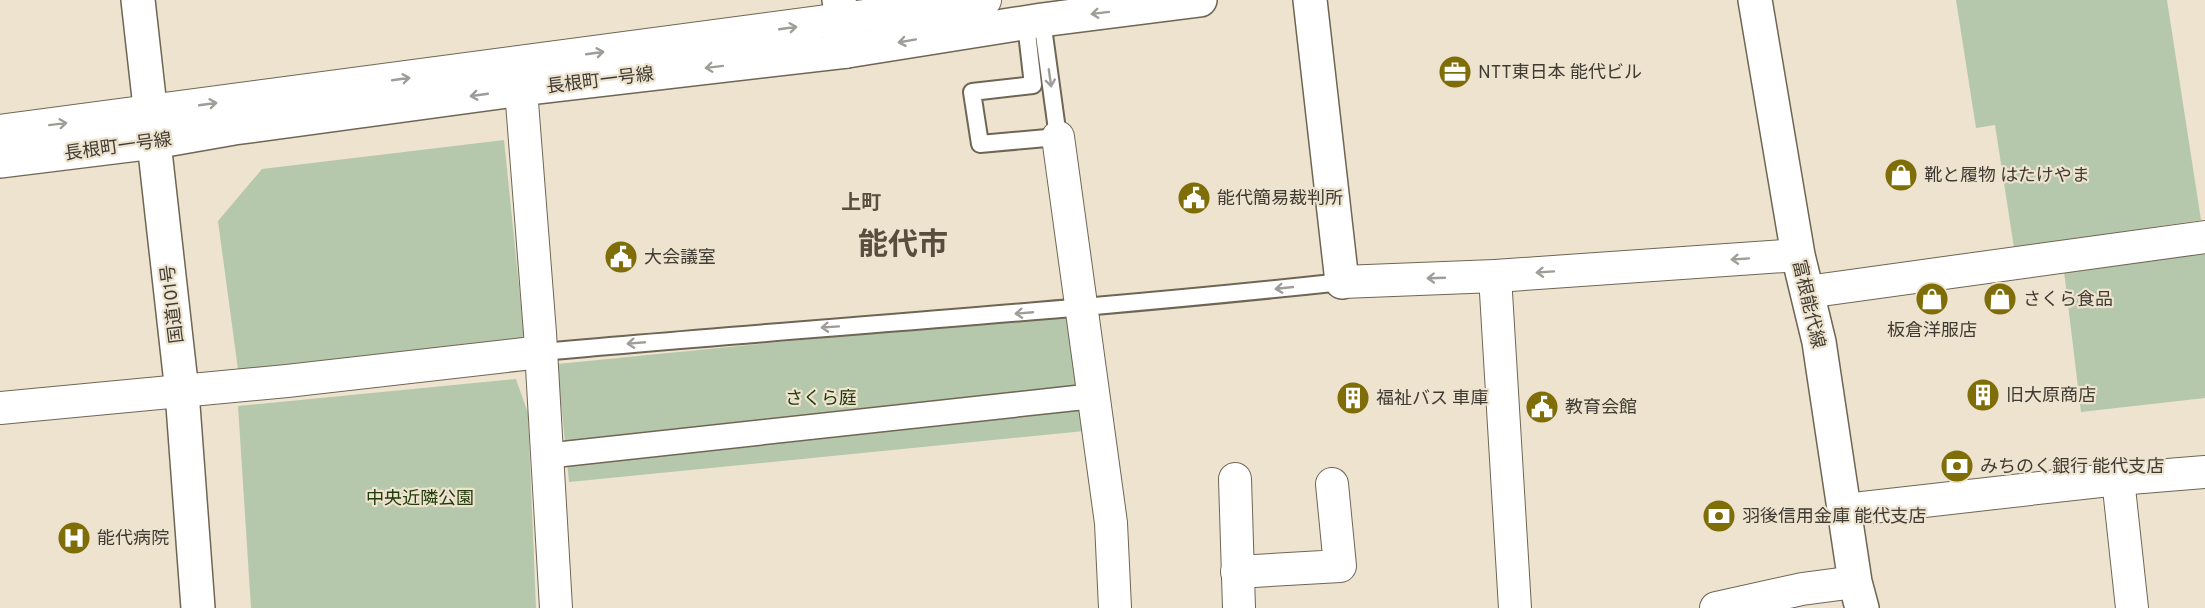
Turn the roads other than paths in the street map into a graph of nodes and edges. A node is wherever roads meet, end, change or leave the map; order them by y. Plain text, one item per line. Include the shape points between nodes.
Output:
1 (138, 0) edge
2 (985, 0) edge
3 (1200, 0) edge
4 (1310, 0) edge
5 (1755, 0) edge
6 (1034, 22) junction
7 (842, 24) edge
8 (520, 76) junction
9 (152, 127) junction
10 (0, 132) edge
11 (1058, 136) junction
12 (0, 161) edge
13 (2205, 237) edge
14 (1798, 255) junction
15 (1495, 276) junction
16 (1342, 282) junction
17 (1807, 292) junction
18 (1083, 308) junction
19 (541, 352) junction
20 (182, 392) junction
21 (1094, 396) junction
22 (0, 408) edge
23 (545, 456) junction
24 (2205, 472) edge
25 (1235, 479) dead end
26 (2118, 479) junction
27 (1332, 484) dead end
28 (1845, 510) junction
29 (1238, 572) junction
30 (1859, 595) edge
31 (198, 608) edge
32 (556, 608) edge
33 (1115, 608) edge
34 (1239, 608) edge
35 (1515, 608) edge
36 (1716, 608) edge
37 (2132, 608) edge

1 - 9 main road, 国道101号
2 - 7 street
3 -> 6 main road, 長根町一号線
4 - 16 main road
5 - 14 main road, 富根能代線
6 -> 7 main road, 長根町一号線
6 -> 11 lane
6 - 11 lane via 1033,85 972,92 980,144
7 - 8 main road, 長根町一号線
8 - 9 main road, 長根町一号線 via 234,128
8 - 19 street
10 -> 9 street
9 - 12 main road, 長根町一号線
9 - 20 main road, 国道101号
11 - 18 street
13 - 17 street
14 -> 15 street
14 - 17 main road, 富根能代線
15 -> 16 street
15 - 35 street
16 -> 18 lane
17 - 28 main road, 富根能代線 via 1819,342
18 -> 19 lane
18 - 21 street
19 - 20 street
19 - 23 street
20 - 22 street
20 - 31 main road, 国道101号
21 - 23 street
21 - 33 street via 1110,523
23 - 32 street
24 - 26 street
25 - 29 street
26 - 28 street
26 - 37 street
27 - 29 street via 1340,566
28 - 30 main road, 富根能代線
29 - 34 street
30 - 36 street via 1802,589

